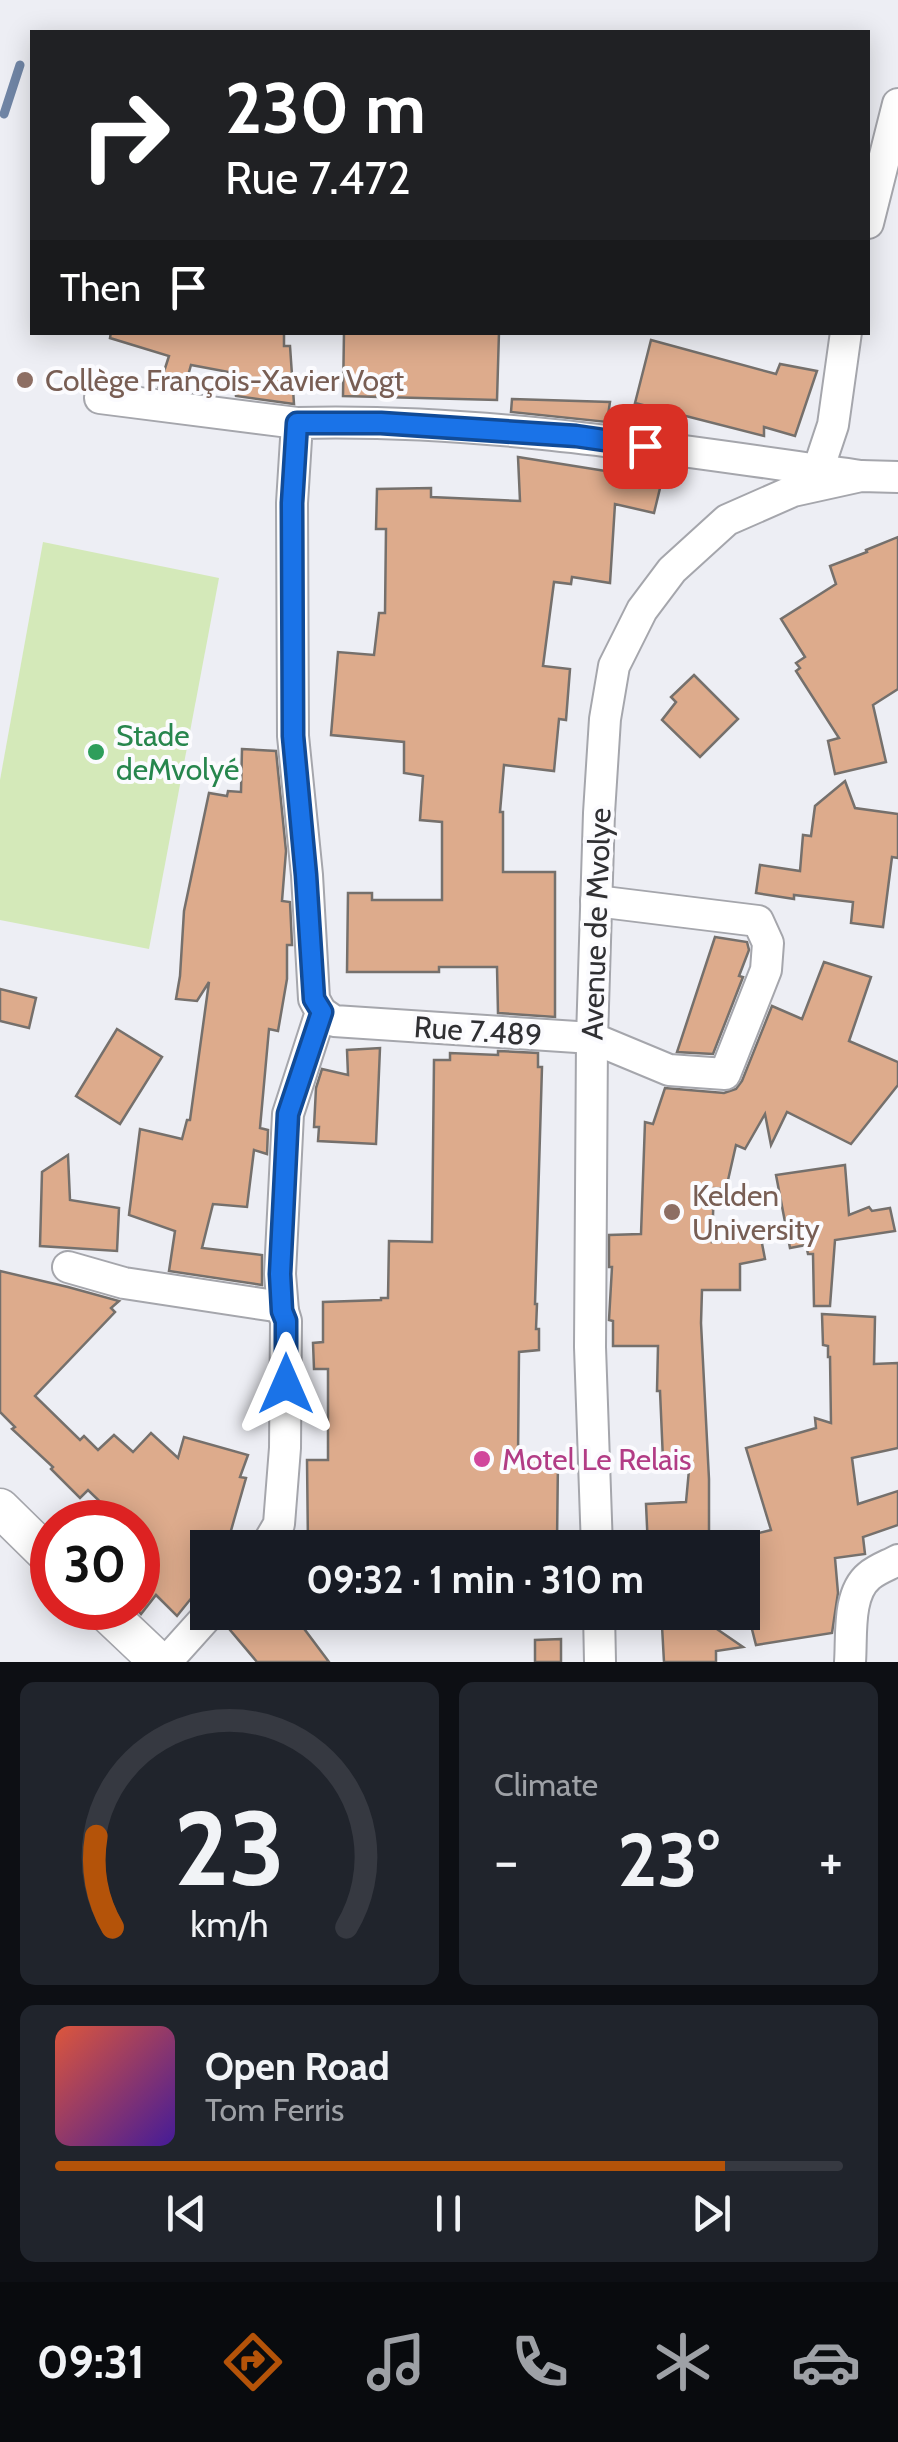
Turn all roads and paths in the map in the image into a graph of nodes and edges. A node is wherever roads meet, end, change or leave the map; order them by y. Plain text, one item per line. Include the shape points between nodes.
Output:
1 (898, 104) edge
2 (870, 214) edge
3 (846, 335) edge
4 (100, 398) dead end
5 (297, 423) junction
6 (818, 470) junction
7 (861, 476) junction
8 (898, 477) edge
9 (596, 901) junction
10 (322, 1012) junction
11 (592, 1038) junction
12 (68, 1267) dead end
13 (282, 1311) junction
14 (0, 1508) edge
15 (276, 1530) edge
16 (596, 1530) edge
17 (30, 1537) edge
18 (898, 1560) edge
19 (126, 1630) edge
20 (193, 1630) edge
21 (599, 1630) edge
22 (162, 1662) edge
23 (600, 1662) edge
24 (850, 1662) edge

1 - 2 street
3 - 6 street via 833,425
4 - 5 street
5 - 6 street via 576,436
5 - 10 street via 293,736 314,999
6 - 7 street
7 - 8 street, Avenue de Mvolye
7 - 9 street, Avenue de Mvolye via 793,491 727,520 672,570 642,610 614,666 605,719
9 - 11 street, Avenue de Mvolye
9 - 11 street, Rue 7.489 via 758,922 768,943 766,970 725,1074 670,1070
10 - 11 street, Rue 7.489 via 334,1021
10 - 13 street via 288,1114
11 - 16 street, Avenue de Mvolye
12 - 13 street via 124,1284
13 - 15 street via 286,1448
14 - 17 main road
18 - 24 street via 867,1577 858,1592
19 - 22 main road
20 - 22 street
21 - 23 street

